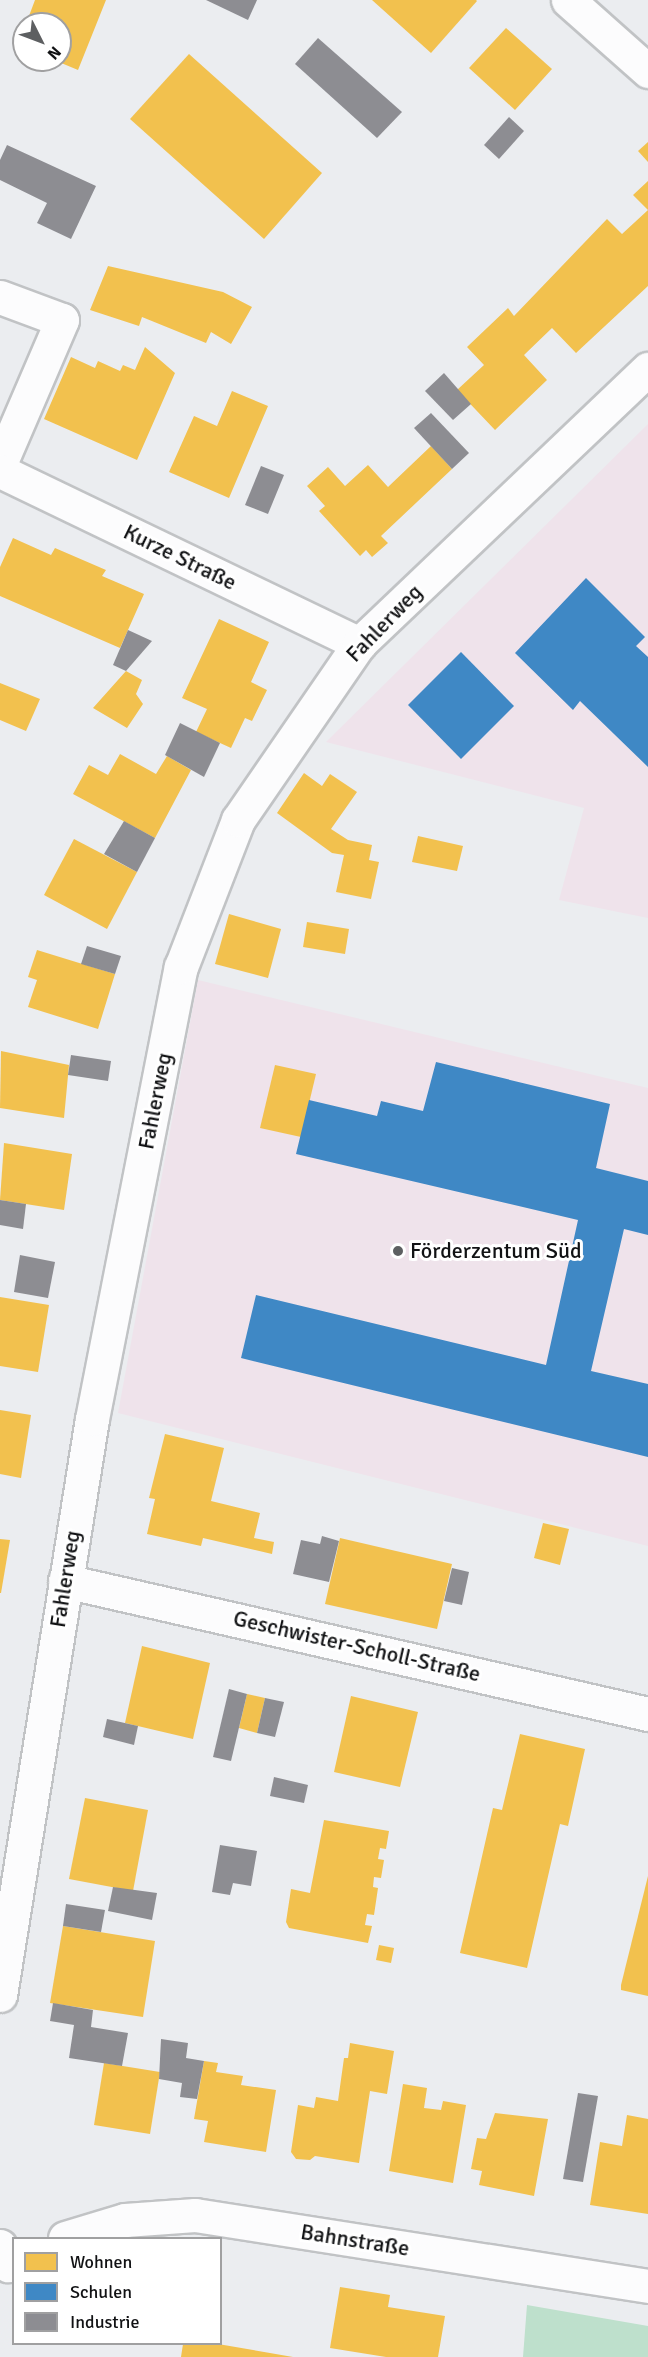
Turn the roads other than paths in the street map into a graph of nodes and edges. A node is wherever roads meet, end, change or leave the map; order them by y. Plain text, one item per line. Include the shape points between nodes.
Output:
1 (568, 0) edge
2 (648, 71) edge
3 (0, 297) edge
4 (648, 369) edge
5 (0, 464) edge
6 (0, 471) edge
7 (359, 644) junction
8 (65, 1581) junction
9 (648, 1713) edge
10 (14, 1820) edge
11 (0, 1995) edge
12 (67, 2237) edge
13 (648, 2286) edge

1 - 2 street
3 - 5 street via 62,320
4 - 7 street, Fahlerweg
6 - 7 street, Kurze Straße
7 - 8 street, Fahlerweg via 238,820 181,968
8 - 9 street, Geschwister-Scholl-Straße
8 - 10 street, Fahlerweg
10 - 11 street, Fahlerweg
12 - 13 street, Bahnstraße via 125,2220 195,2215

